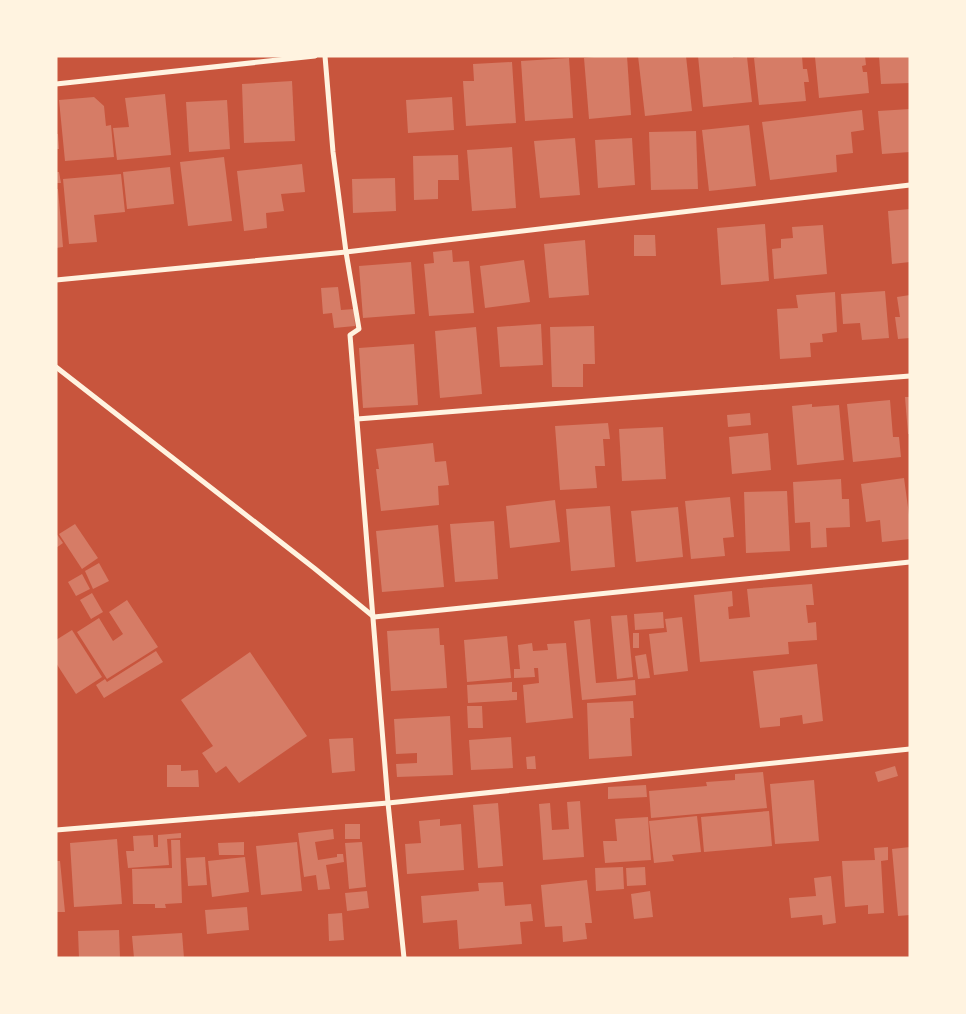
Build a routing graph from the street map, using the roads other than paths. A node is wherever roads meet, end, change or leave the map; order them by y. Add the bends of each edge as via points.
1 (315, 56) edge
2 (325, 56) edge
3 (56, 84) edge
4 (910, 185) edge
5 (346, 252) junction
6 (56, 280) edge
7 (56, 367) edge
8 (910, 376) edge
9 (358, 419) junction
10 (910, 562) edge
11 (374, 617) junction
12 (910, 749) edge
13 (388, 803) junction
14 (56, 830) edge
15 (404, 958) edge

1 - 3 street
2 - 5 street
4 - 5 street
5 - 6 street
5 - 9 street via 359,328 350,335
7 - 11 street
8 - 9 street
9 - 11 street
10 - 11 street
11 - 13 street
12 - 13 street
13 - 14 street
13 - 15 street

